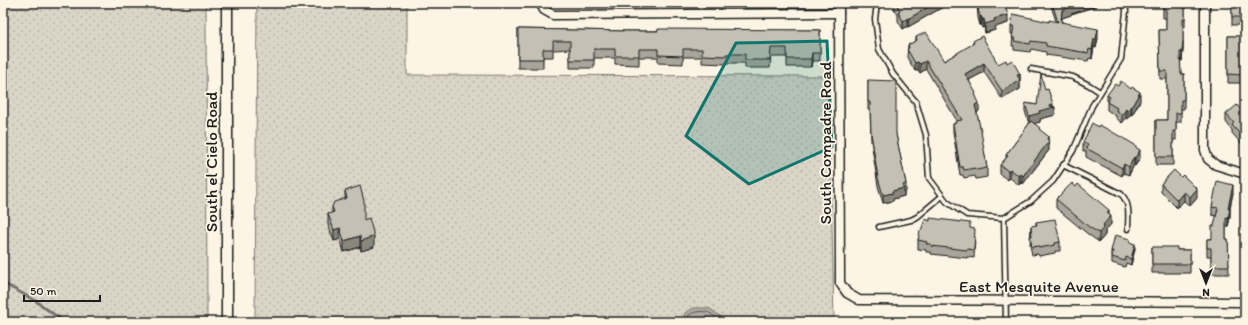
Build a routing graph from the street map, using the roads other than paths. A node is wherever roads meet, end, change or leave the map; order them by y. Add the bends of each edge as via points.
1 (227, 3) edge
2 (839, 3) edge
3 (877, 3) edge
4 (1125, 3) edge
5 (1205, 3) edge
6 (542, 7) edge
7 (839, 13) junction
8 (1031, 69) dead end
9 (1100, 92) junction
10 (1063, 165) junction
11 (1245, 174) edge
12 (942, 196) junction
13 (1004, 218) junction
14 (879, 227) dead end
15 (1128, 229) dead end
16 (840, 283) joint
17 (1006, 301) junction
18 (1245, 302) edge
19 (226, 322) edge
20 (1006, 322) edge

1 - 19 street, South el Cielo Road
2 - 7 street, South Compadre Road
3 - 12 lane via 875,19 879,49 894,74 916,102 926,135 929,178
4 - 9 lane via 1121,59
5 - 11 street via 1205,150 1208,159 1216,165
6 - 7 street via 553,15
7 - 16 street, South Compadre Road
8 - 9 lane via 1073,77
9 - 10 lane via 1073,151
10 - 13 lane via 1053,181 1031,201
10 - 15 lane via 1121,194 1128,205
12 - 13 lane via 967,215
12 - 14 lane via 911,220
13 - 17 lane
16 - 17 street, East Mesquite Avenue via 847,293 858,300
17 - 18 street, East Mesquite Avenue
17 - 20 lane

